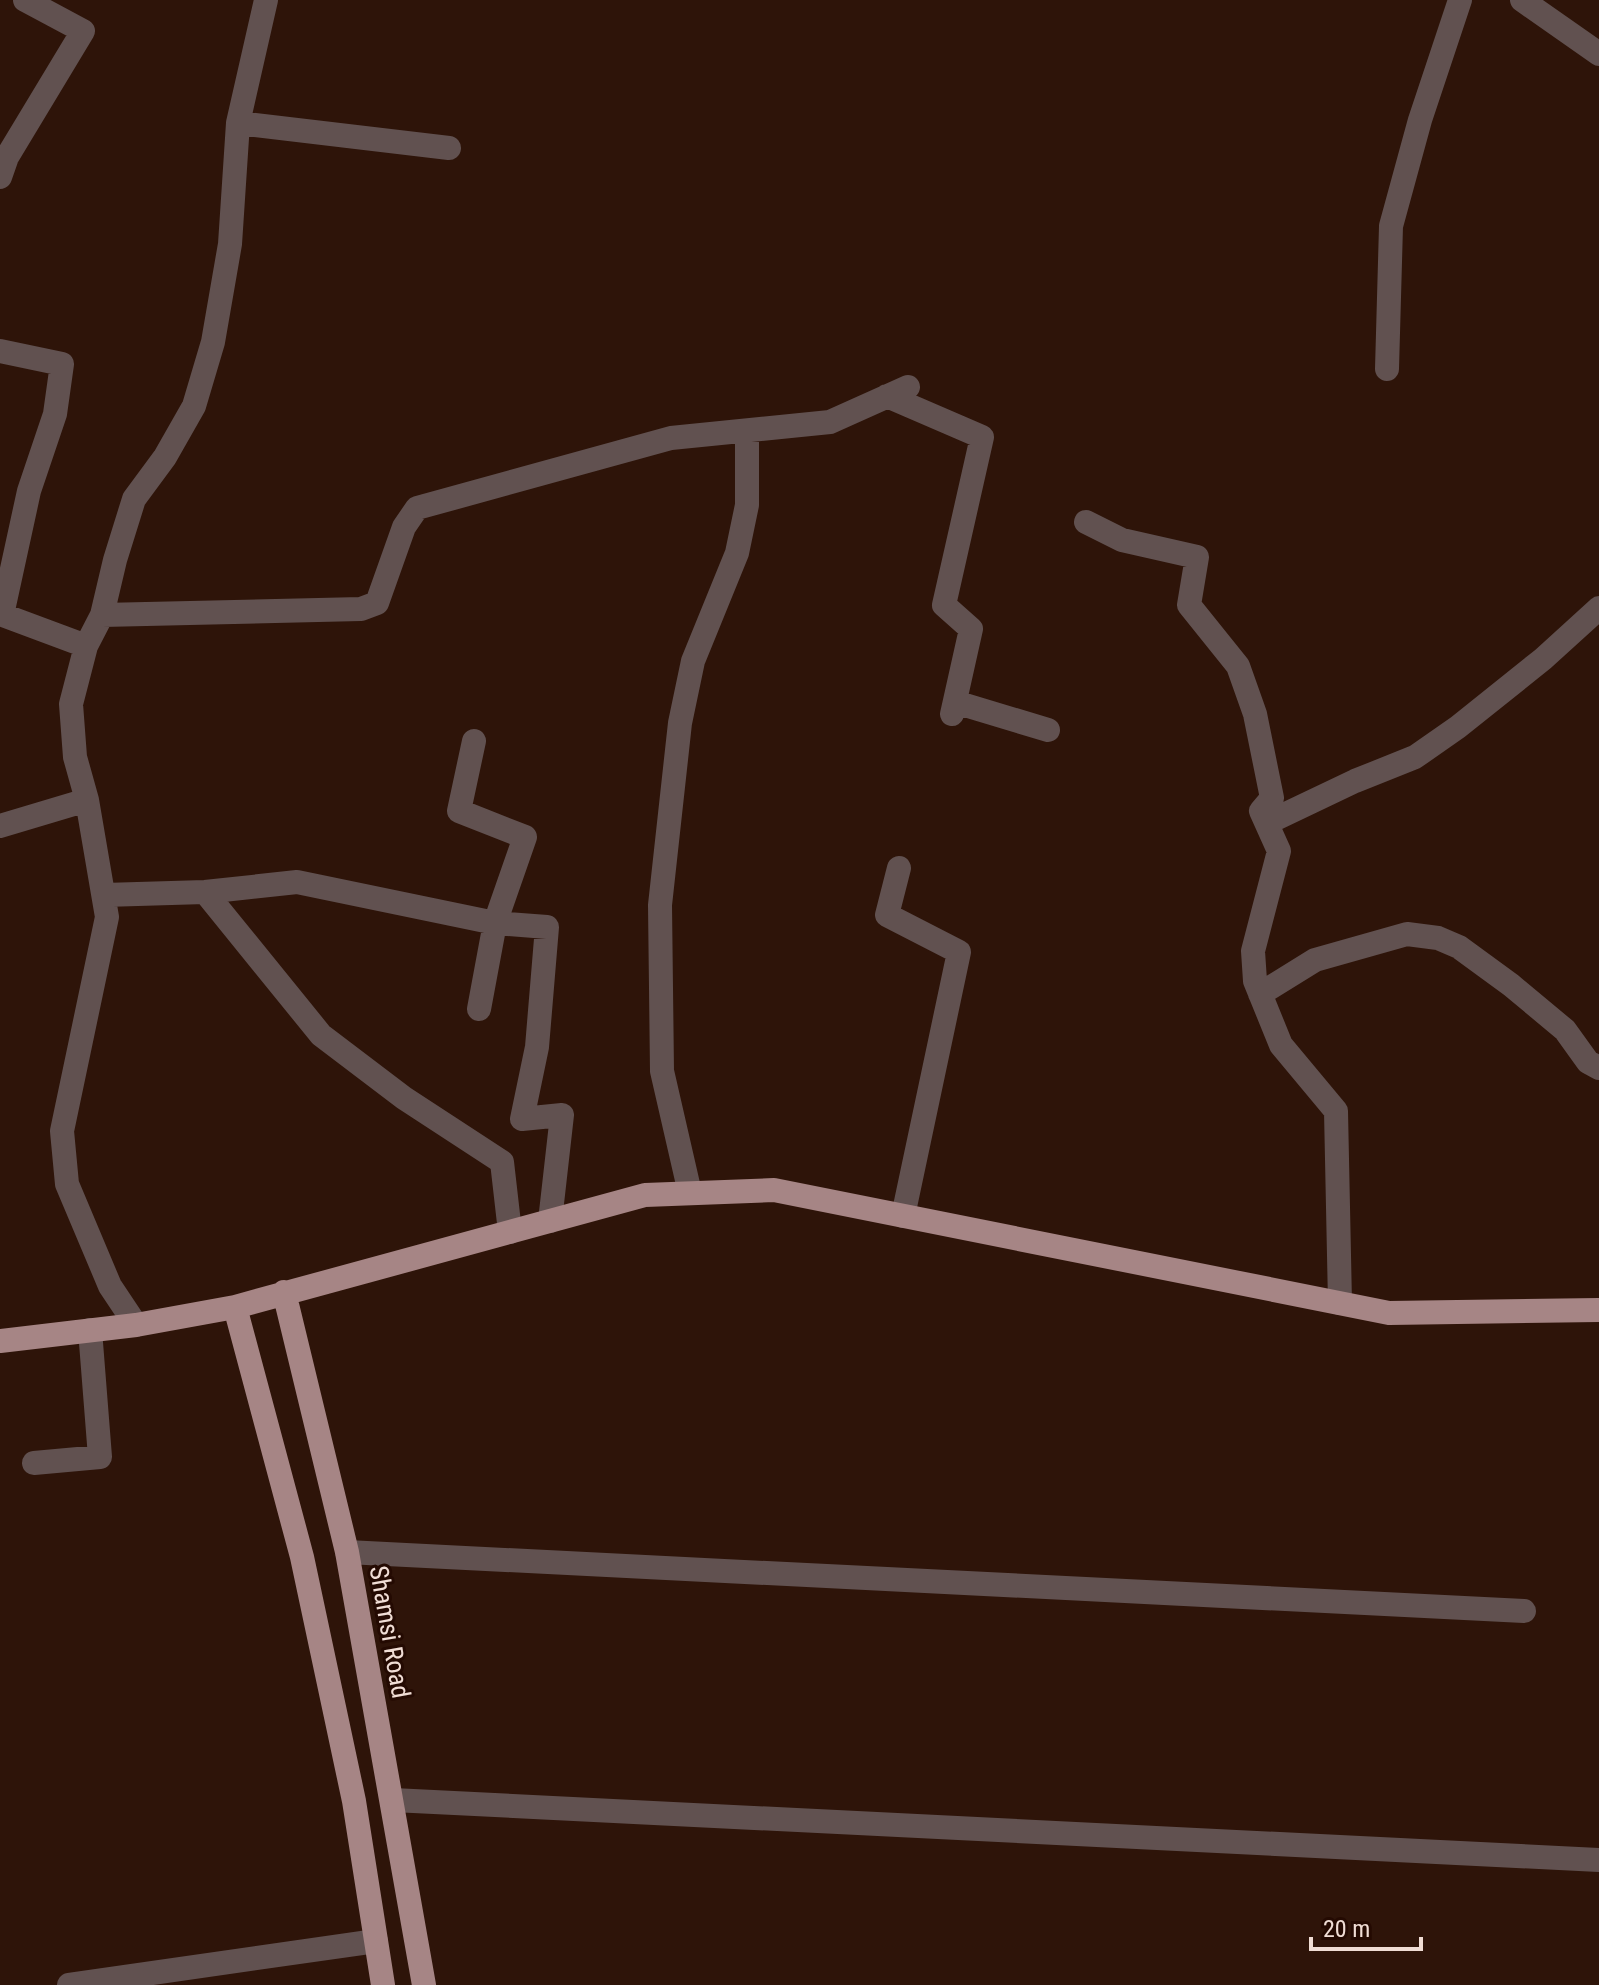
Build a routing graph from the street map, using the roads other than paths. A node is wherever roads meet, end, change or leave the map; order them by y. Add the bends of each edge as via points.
1 (25, 0) edge
2 (266, 0) edge
3 (1460, 0) edge
4 (1522, 0) edge
5 (1599, 54) edge
6 (238, 123) junction
7 (449, 148) dead end
8 (0, 177) edge
9 (0, 351) edge
10 (1387, 369) dead end
11 (747, 431) junction
12 (1086, 522) dead end
13 (1599, 608) edge
14 (1, 615) edge
15 (102, 615) junction
16 (86, 646) junction
17 (1048, 730) dead end
18 (474, 741) dead end
19 (87, 800) junction
20 (1267, 823) junction
21 (0, 826) edge
22 (899, 868) dead end
23 (205, 892) junction
24 (104, 895) junction
25 (495, 923) junction
26 (1260, 994) junction
27 (479, 1009) dead end
28 (1599, 1068) edge
29 (690, 1193) junction
30 (903, 1216) junction
31 (550, 1221) junction
32 (510, 1232) junction
33 (284, 1292) junction
34 (1340, 1303) junction
35 (235, 1307) junction
36 (1599, 1310) edge
37 (136, 1325) junction
38 (90, 1330) junction
39 (0, 1341) edge
40 (34, 1463) dead end
41 (347, 1552) junction
42 (1524, 1611) dead end
43 (393, 1800) junction
44 (1599, 1860) edge
45 (376, 1941) junction
46 (69, 1985) edge
47 (383, 1985) edge
48 (424, 1985) edge

1 - 8 street via 83,31
2 - 6 street
3 - 10 street via 1391,226
4 - 5 street
6 - 7 street
6 - 15 street via 230,244 213,342 194,406 134,499
9 - 14 street via 62,364 55,414 29,491
11 - 15 street via 671,438 417,508 404,527 377,603 361,609
11 - 17 street via 830,422 898,391 982,437 944,605 971,629 954,708
11 - 29 street via 747,505 737,553 693,661 680,723 660,905 662,1071
12 - 20 street via 1122,540 1197,557 1189,605 1238,666 1255,714 1272,798 1261,811
13 - 20 street via 1543,659 1415,757
14 - 16 street
15 - 16 street
16 - 19 street via 71,704 75,757
18 - 25 street via 459,811 525,837
19 - 21 street
19 - 24 street
20 - 26 street via 1279,851 1253,951
22 - 30 street via 887,915 959,952
23 - 24 street
23 - 25 street via 297,882
23 - 32 street via 321,1035 502,1162
24 - 37 street via 107,917 62,1131 67,1184 110,1286
25 - 27 street
25 - 31 street via 547,927 537,1047 522,1119 562,1115
26 - 28 street via 1327,956 1407,934 1438,938 1511,985 1565,1030 1588,1062
26 - 34 street via 1281,1045 1336,1111
29 - 30 main road via 774,1190
29 - 31 main road via 645,1195
30 - 34 main road
31 - 32 main road
32 - 33 main road
33 - 35 main road
33 - 41 main road, Shamsi Road
34 - 36 main road via 1389,1313
35 - 37 main road
35 - 45 main road via 302,1557 354,1801
37 - 38 main road
38 - 39 main road
38 - 40 street via 100,1457
41 - 42 street
41 - 43 main road, Shamsi Road
43 - 44 street
43 - 48 main road, Shamsi Road
45 - 46 street
45 - 47 main road

